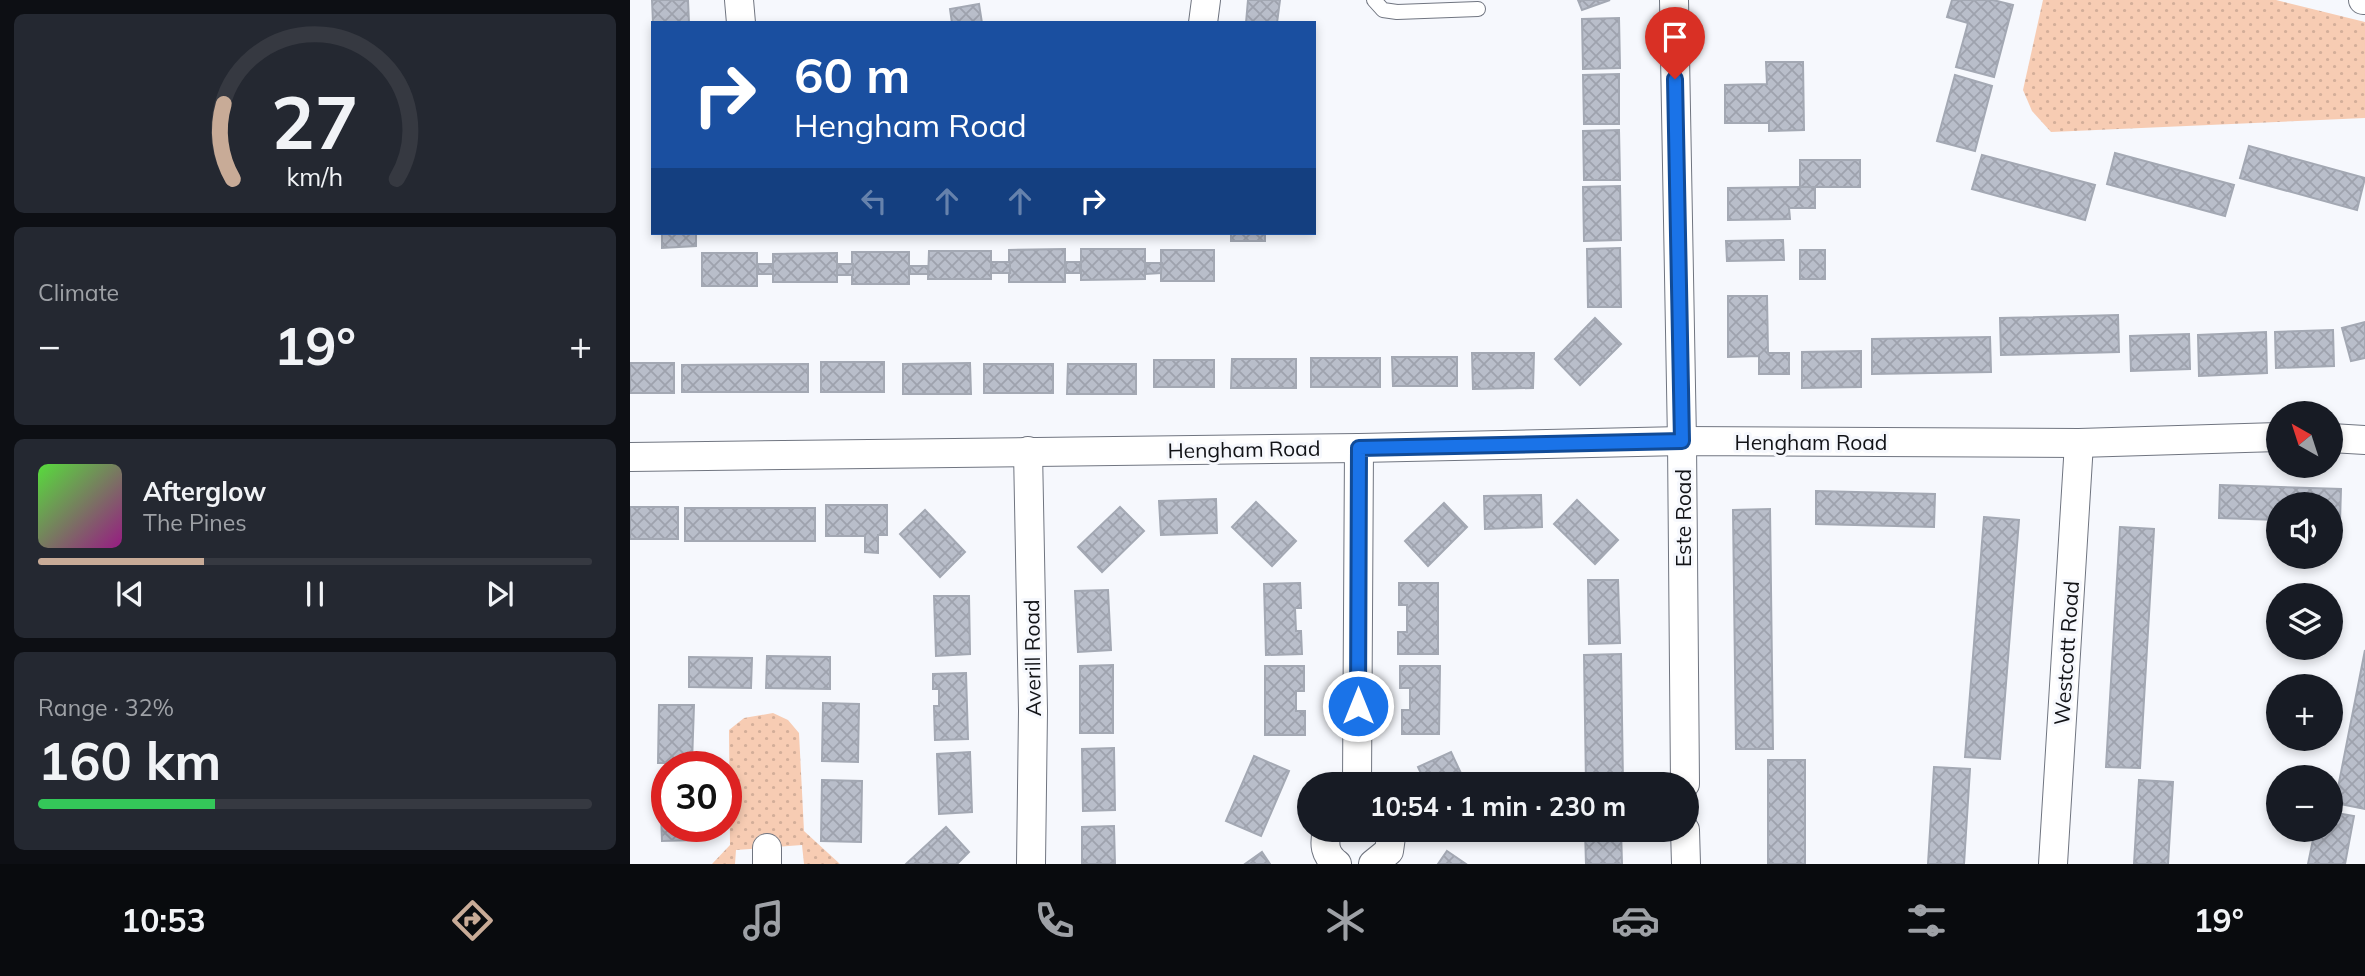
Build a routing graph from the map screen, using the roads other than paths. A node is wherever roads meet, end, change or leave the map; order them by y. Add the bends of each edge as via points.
1 (739, 0) edge
2 (1206, 0) edge
3 (1374, 0) edge
4 (1674, 0) edge
5 (1478, 9) dead end
6 (740, 21) edge
7 (1203, 21) edge
8 (2266, 437) edge
9 (2343, 438) edge
10 (2365, 439) edge
11 (1682, 441) junction
12 (2080, 443) junction
13 (1359, 448) junction
14 (1028, 452) junction
15 (630, 457) edge
16 (1357, 772) edge
17 (1685, 772) edge
18 (1325, 842) edge
19 (1390, 842) edge
20 (1685, 842) edge
21 (1031, 864) edge
22 (1337, 864) edge
23 (1373, 864) edge
24 (1685, 864) edge
25 (2053, 864) edge

1 - 6 street
2 - 7 street
3 - 5 lane via 1383,10 1397,12
4 - 11 street, Este Road
8 - 12 street, Hengham Road
9 - 10 street
11 - 12 street, Hengham Road
11 - 13 street, Hengham Road
11 - 17 street, Este Road
12 - 25 street, Westcott Road
13 - 14 street, Hengham Road
13 - 16 street
14 - 15 street, Hengham Road
14 - 21 street, Averill Road
18 - 22 street
19 - 23 street via 1389,851
20 - 24 street

